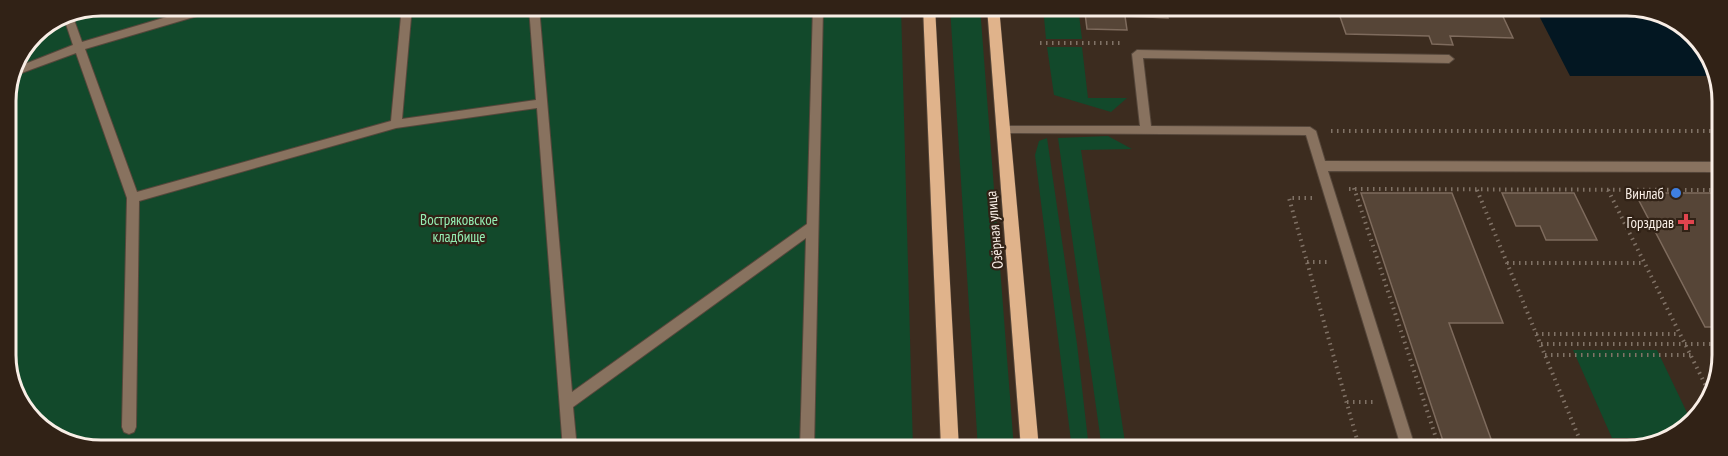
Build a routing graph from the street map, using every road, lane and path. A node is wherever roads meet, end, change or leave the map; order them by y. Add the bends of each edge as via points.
1 (183, 16) edge
2 (406, 16) edge
3 (535, 16) edge
4 (818, 16) edge
5 (929, 16) edge
6 (994, 16) edge
7 (70, 23) edge
8 (1040, 43) dead end
9 (79, 47) junction
10 (1137, 54) junction
11 (1449, 59) dead end
12 (23, 69) edge
13 (542, 103) junction
14 (396, 124) junction
15 (1004, 130) junction
16 (1146, 130) junction
17 (1310, 131) junction
18 (1712, 131) edge
19 (1321, 166) junction
20 (1347, 166) junction
21 (1712, 167) edge
22 (1354, 189) junction
23 (1477, 190) junction
24 (1608, 190) junction
25 (1712, 190) edge
26 (1329, 194) junction
27 (133, 198) junction
28 (813, 226) junction
29 (1644, 262) junction
30 (1507, 263) junction
31 (1536, 334) junction
32 (1680, 334) junction
33 (1540, 344) junction
34 (1685, 344) junction
35 (1712, 344) edge
36 (1545, 355) junction
37 (1691, 355) junction
38 (1706, 385) edge
39 (567, 404) junction
40 (129, 427) dead end
41 (950, 439) edge
42 (1029, 439) edge
43 (1357, 439) edge
44 (1406, 439) edge
45 (1436, 439) edge
46 (1579, 439) edge
47 (569, 440) edge
48 (807, 440) edge

1 - 9 lane
2 - 14 lane
3 - 13 lane
4 - 28 lane
5 - 41 main road
6 - 15 main road, Озёрная улица
7 - 9 lane
8 - 10 path via 1134,43
9 - 12 lane
9 - 27 lane
10 - 11 lane
10 - 16 lane
13 - 14 lane
13 - 39 lane
14 - 27 lane
15 - 16 lane
15 - 42 main road, Озёрная улица
16 - 17 lane
17 - 18 path
17 - 19 lane
19 - 20 lane
19 - 26 lane
20 - 21 lane
20 - 22 path
22 - 23 path
22 - 26 path
22 - 45 path
23 - 24 path
23 - 30 path
24 - 25 path
24 - 29 path
26 - 43 path via 1289,198
26 - 44 lane
27 - 40 lane
28 - 39 lane
28 - 48 lane
29 - 30 path
29 - 32 path
30 - 31 path
31 - 32 path
31 - 33 path
32 - 34 path
33 - 34 path
33 - 36 path
34 - 35 path
34 - 37 path
36 - 37 path
36 - 46 path
37 - 38 path
39 - 47 lane

